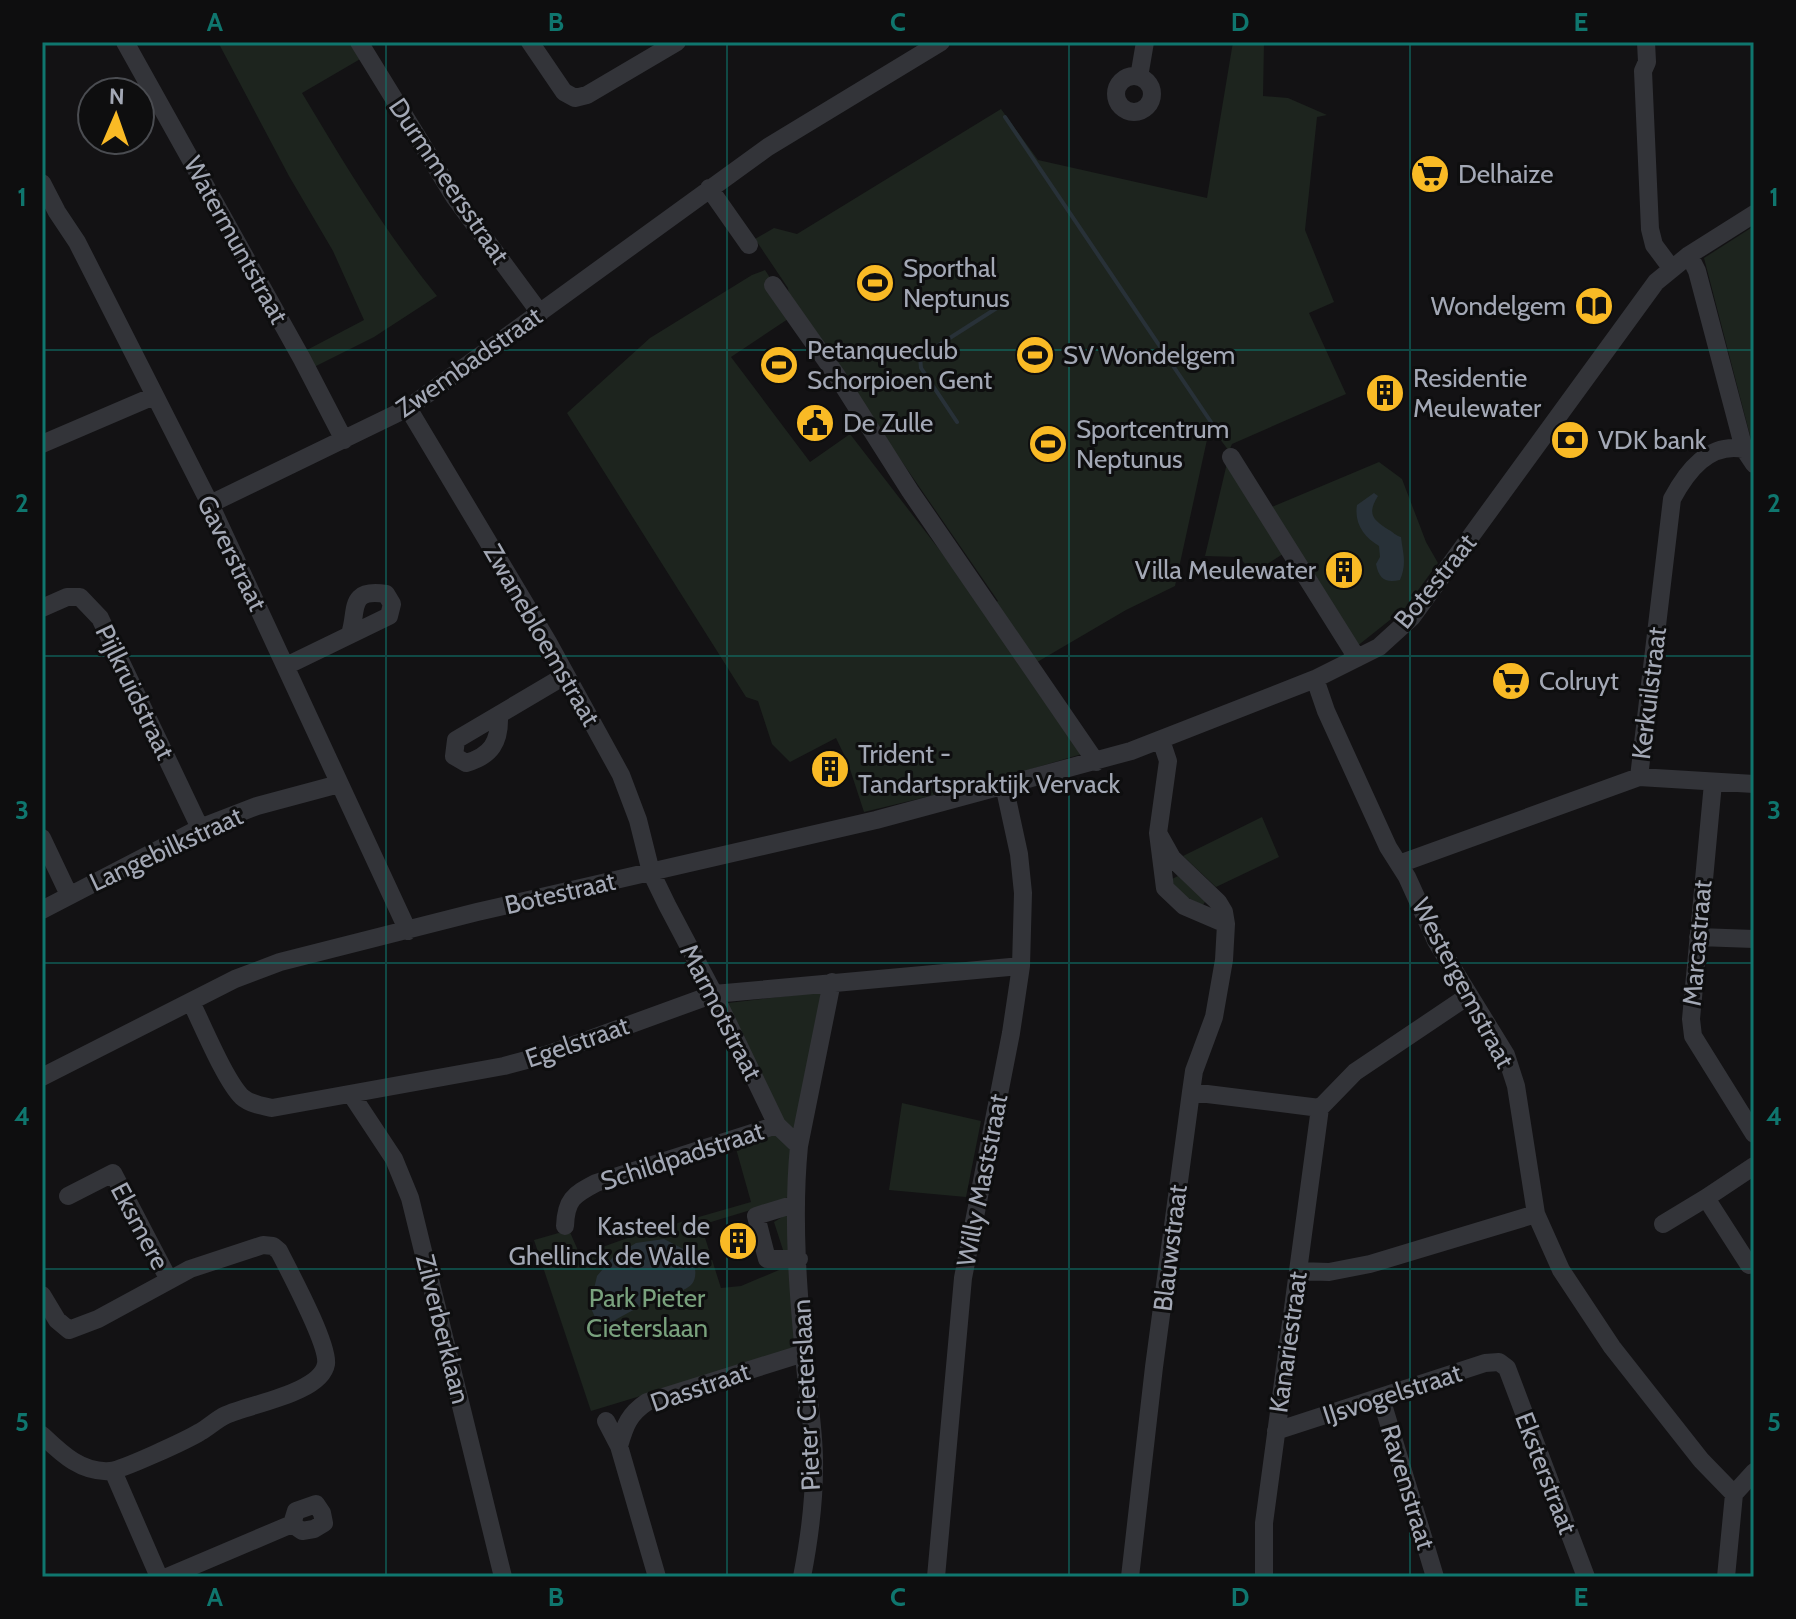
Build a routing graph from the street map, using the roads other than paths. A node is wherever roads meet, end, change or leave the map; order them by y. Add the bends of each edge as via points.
1 (125, 42) edge
2 (530, 42) edge
3 (941, 42) edge
4 (1145, 42) edge
5 (1646, 42) edge
6 (673, 43) edge
7 (363, 44) edge
8 (650, 49) edge
9 (1139, 77) dead end
10 (42, 183) edge
11 (709, 188) junction
12 (1754, 214) edge
13 (749, 245) dead end
14 (1689, 255) junction
15 (1672, 269) junction
16 (773, 285) dead end
17 (540, 313) junction
18 (154, 396) junction
19 (408, 408) junction
20 (344, 440) junction
21 (42, 444) edge
22 (1749, 456) edge
23 (1231, 457) dead end
24 (210, 504) junction
25 (42, 608) edge
26 (350, 634) dead end
27 (1357, 658) junction
28 (286, 666) junction
29 (566, 675) junction
30 (1315, 679) junction
31 (499, 716) dead end
32 (1161, 740) junction
33 (1096, 762) junction
34 (1639, 777) junction
35 (1713, 783) junction
36 (339, 784) junction
37 (1754, 784) edge
38 (1004, 785) junction
39 (200, 828) junction
40 (1158, 833) junction
41 (42, 838) edge
42 (1399, 864) junction
43 (651, 872) junction
44 (69, 895) junction
45 (42, 910) edge
46 (1226, 924) junction
47 (408, 931) junction
48 (1698, 937) junction
49 (1754, 939) edge
50 (1021, 966) junction
51 (832, 982) junction
52 (714, 994) junction
53 (1468, 996) junction
54 (191, 1002) junction
55 (42, 1077) edge
56 (1191, 1092) junction
57 (351, 1094) junction
58 (1320, 1108) junction
59 (777, 1125) junction
60 (1754, 1134) edge
61 (799, 1146) junction
62 (1754, 1166) edge
63 (68, 1196) dead end
64 (1706, 1198) junction
65 (795, 1204) junction
66 (1536, 1214) junction
67 (1663, 1224) dead end
68 (565, 1226) dead end
69 (799, 1259) junction
70 (1749, 1265) dead end
71 (1298, 1271) junction
72 (169, 1280) junction
73 (42, 1295) edge
74 (804, 1353) junction
75 (1507, 1368) joint
76 (1381, 1398) junction
77 (606, 1421) dead end
78 (1276, 1431) junction
79 (42, 1435) edge
80 (619, 1446) junction
81 (113, 1471) junction
82 (1754, 1472) edge
83 (1734, 1494) junction
84 (1754, 1495) edge
85 (292, 1524) dead end
86 (159, 1577) edge
87 (167, 1577) edge
88 (503, 1577) edge
89 (657, 1577) edge
90 (802, 1577) edge
91 (936, 1577) edge
92 (1130, 1577) edge
93 (1264, 1577) edge
94 (1435, 1577) edge
95 (1586, 1577) edge
96 (1726, 1577) edge

1 - 20 street, Watermuntstraat
2 - 8 street via 564,92 575,98 587,95
3 - 11 street, Zwembadstraat
4 - 9 street
5 - 15 street via 1650,229 1654,245
6 - 8 street
7 - 17 street, Durmmeersstraat via 455,198
10 - 18 street, Gaverstraat
11 - 13 street
11 - 17 street, Zwembadstraat
12 - 14 street, Botestraat
14 - 15 street, Botestraat
14 - 22 street
15 - 27 street, Botestraat via 1651,287 1412,617 1379,647
16 - 33 street
17 - 19 street, Zwembadstraat
18 - 21 street
18 - 24 street, Gaverstraat
19 - 20 street, Zwembadstraat
19 - 29 street, Zwanebloemstraat
20 - 24 street, Zwembadstraat
22 - 34 street, Kerkuilstraat via 1729,446 1713,451 1691,469 1672,499
23 - 27 street
24 - 28 street, Gaverstraat
25 - 39 street, Pijlkruidstraat via 67,597 90,604
26 - 28 street
27 - 30 street, Botestraat
28 - 36 street, Gaverstraat
29 - 31 street
29 - 43 street, Zwanebloemstraat via 621,775
30 - 32 street, Botestraat
30 - 42 street, Westergemstraat
32 - 33 street, Botestraat
32 - 40 street via 1168,761
33 - 38 street, Botestraat
34 - 35 street
34 - 42 street, Kerkuilstraat
35 - 37 street
35 - 48 street, Marcastraat
36 - 39 street, Langebilkstraat
36 - 47 street, Gaverstraat
38 - 43 street, Botestraat
38 - 50 street, Willy Maststraat via 1023,893
39 - 44 street, Langebilkstraat
40 - 46 street via 1180,868 1218,902
40 - 46 street via 1168,893
41 - 44 street
42 - 53 street, Westergemstraat
43 - 47 street, Botestraat
43 - 52 street, Marmotstraat
44 - 45 street, Langebilkstraat
46 - 56 street, Blauwstraat via 1214,1017
47 - 54 street, Botestraat via 280,962
48 - 49 street
48 - 60 street, Marcastraat via 1693,1036
50 - 51 street, Egelstraat
50 - 91 street, Willy Maststraat via 963,1278
51 - 52 street, Egelstraat
51 - 61 street, Pieter Cieterslaan
52 - 57 street, Egelstraat via 549,1054
52 - 59 street, Marmotstraat
53 - 58 street via 1355,1072
53 - 66 street, Westergemstraat via 1506,1055 1516,1086
54 - 55 street, Botestraat
54 - 57 street, Egelstraat via 242,1097 272,1108
56 - 58 street
56 - 92 street, Blauwstraat
57 - 88 street, Zilverberklaan via 394,1159 410,1198
58 - 71 street, Kanariestraat
59 - 61 street, Marmotstraat
59 - 68 street, Schildpadstraat via 596,1183 578,1192 566,1207
61 - 65 street, Pieter Cieterslaan
62 - 64 street
63 - 72 street, Eksmere via 119,1170
64 - 67 street
64 - 70 street
65 - 69 street, Pieter Cieterslaan
65 - 69 street via 756,1216 767,1259
66 - 71 street via 1370,1264
66 - 83 street, Westergemstraat via 1575,1295 1701,1460
69 - 74 street, Pieter Cieterslaan
71 - 78 street, Kanariestraat
72 - 73 street via 69,1330
72 - 81 street via 251,1248 273,1246 325,1349 325,1368 312,1384 224,1416
74 - 80 street, Dasstraat via 647,1402 626,1420
74 - 90 street, Pieter Cieterslaan via 814,1465
75 - 76 street, IJsvogelstraat via 1499,1362 1485,1363
75 - 95 street, Eksterstraat
76 - 78 street, IJsvogelstraat
76 - 94 street, Ravenstraat
77 - 80 street
78 - 93 street, Kanariestraat via 1264,1523
79 - 81 street via 67,1459 93,1470
80 - 89 street
81 - 86 street
82 - 83 street
83 - 84 street
83 - 96 street
85 - 87 street

